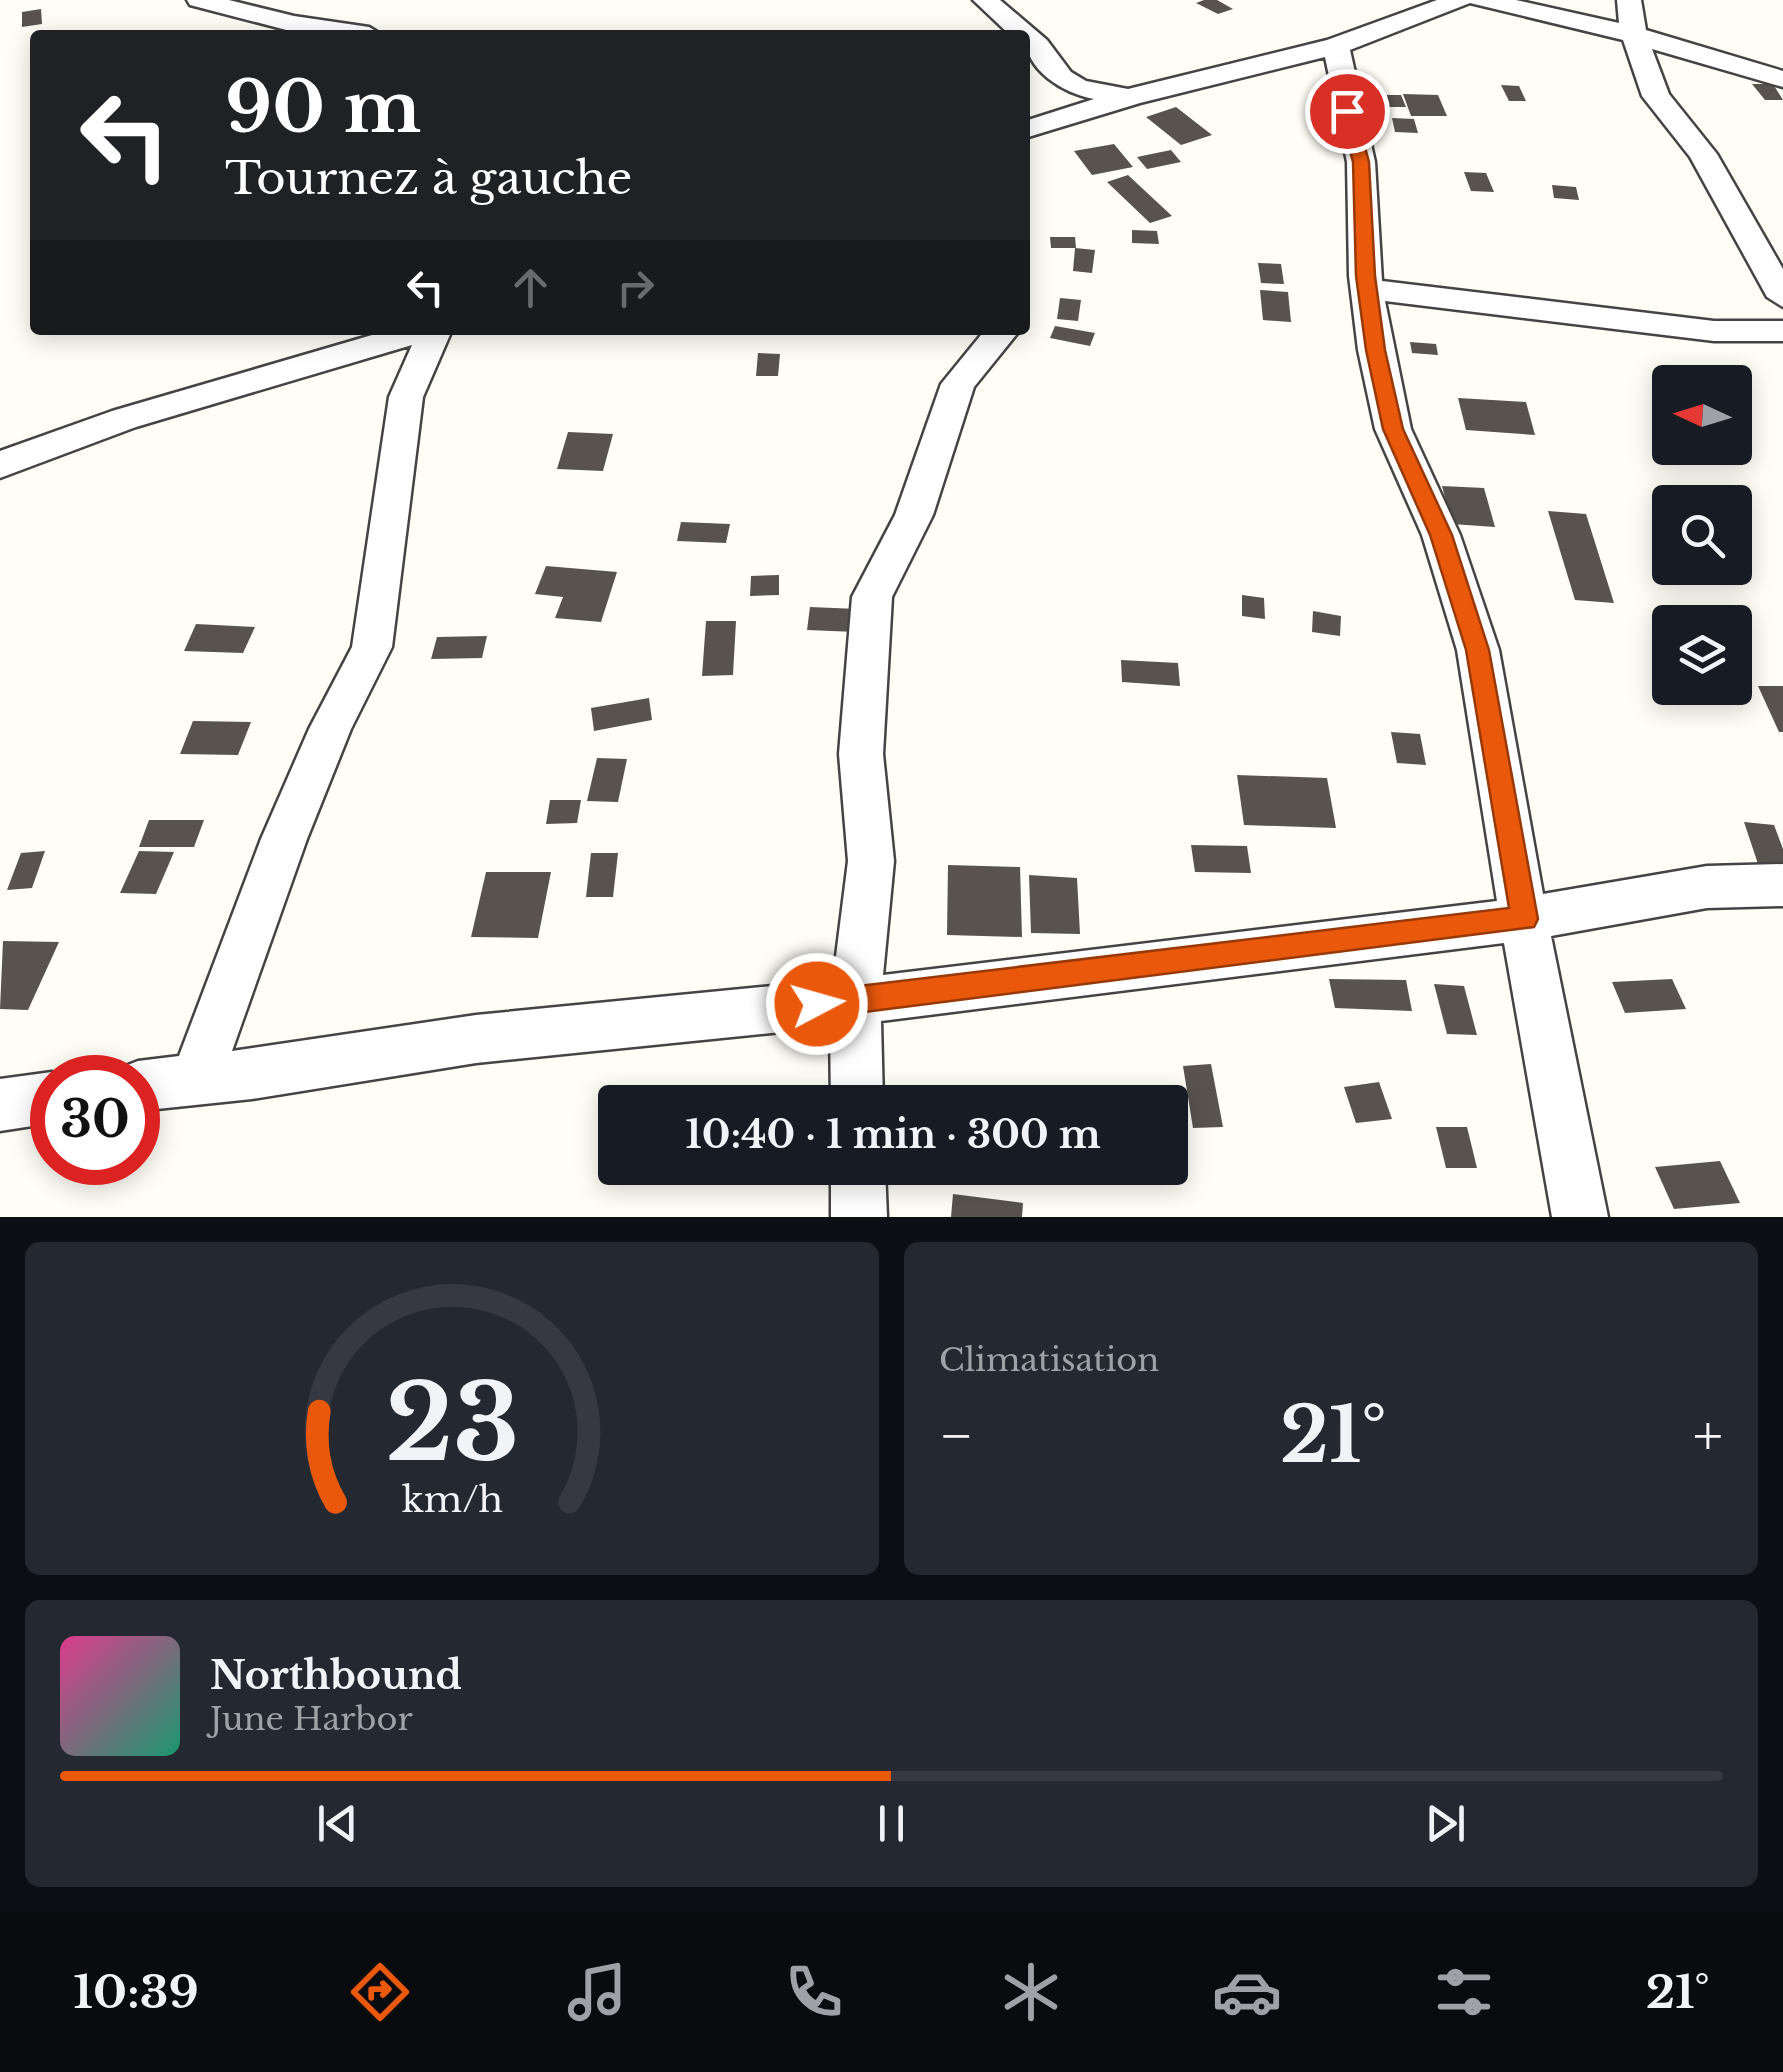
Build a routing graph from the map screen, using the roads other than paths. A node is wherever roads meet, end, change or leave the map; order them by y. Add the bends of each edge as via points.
1 (200, 0) edge
2 (985, 0) edge
3 (1460, 0) edge
4 (1482, 0) edge
5 (1629, 0) edge
6 (335, 30) edge
7 (1020, 30) edge
8 (1634, 35) junction
9 (1030, 39) edge
10 (1336, 46) junction
11 (1783, 78) edge
12 (1130, 97) junction
13 (1030, 128) edge
14 (1367, 290) junction
15 (1783, 297) edge
16 (1783, 330) edge
17 (409, 335) edge
18 (433, 335) edge
19 (999, 335) edge
20 (0, 465) edge
21 (1783, 884) edge
22 (1524, 919) junction
23 (854, 1000) junction
24 (197, 1078) junction
25 (160, 1083) edge
26 (856, 1085) edge
27 (30, 1101) edge
28 (0, 1105) edge
29 (859, 1185) edge
30 (860, 1217) edge
31 (1580, 1217) edge

1 - 6 street
2 - 7 street
3 - 10 street
4 - 8 street
5 - 8 street
8 - 11 street
8 - 15 street via 1656,96 1703,154
9 - 12 street via 1061,78 1095,93
10 - 12 street
10 - 14 street via 1361,162
12 - 13 street
14 - 16 street via 1714,331
14 - 22 street via 1393,429 1441,535 1478,650
17 - 20 street via 124,418
18 - 24 street via 406,397 372,647 284,840
19 - 23 street via 958,384 914,515 872,598 860,754 871,861
21 - 22 street via 1690,890
22 - 23 street
22 - 31 street
23 - 24 street via 476,1039
23 - 26 street
24 - 25 street
27 - 28 street
29 - 30 street

